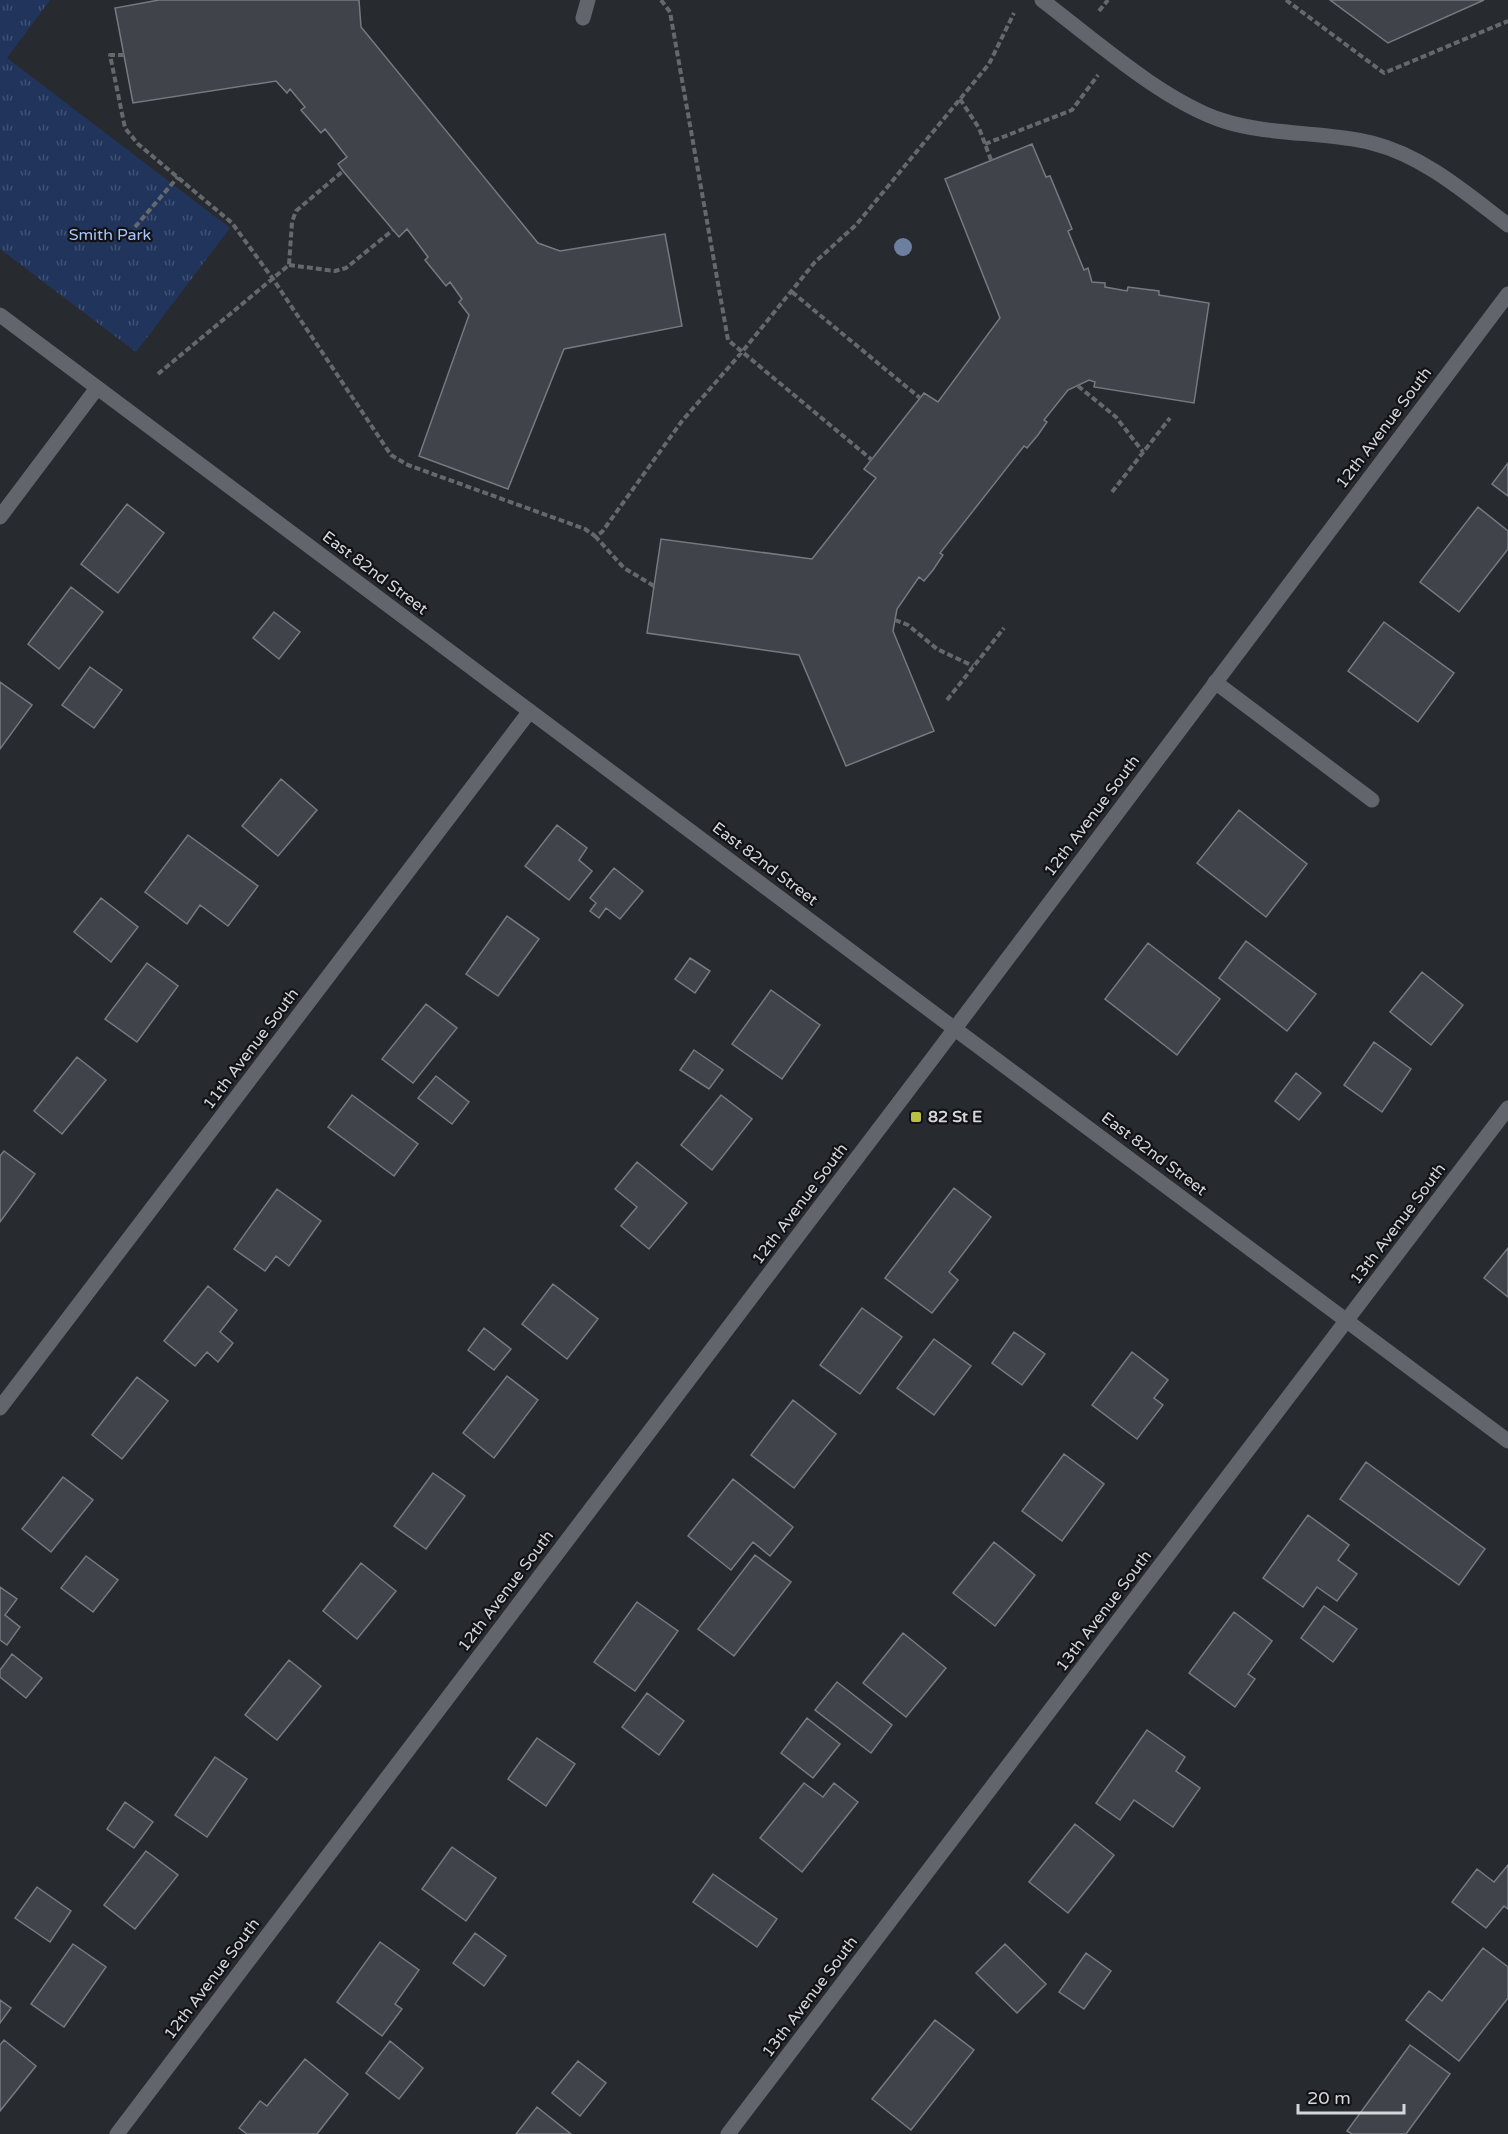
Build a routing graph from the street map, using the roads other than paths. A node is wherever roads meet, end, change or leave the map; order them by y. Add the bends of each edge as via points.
1 (588, 0) edge
2 (1042, 0) edge
3 (583, 18) dead end
4 (1508, 225) edge
5 (1508, 294) edge
6 (0, 315) edge
7 (98, 388) junction
8 (0, 517) edge
9 (1215, 682) junction
10 (530, 711) junction
11 (1372, 800) dead end
12 (955, 1029) junction
13 (1508, 1108) edge
14 (1347, 1321) junction
15 (0, 1408) edge
16 (1508, 1441) edge
17 (117, 2134) edge
18 (728, 2134) edge

1 - 3 street
2 - 4 street via 1189,107 1224,121 1268,131 1374,143 1406,155 1457,186
5 - 9 street, 12th Avenue South
6 - 7 street, East 82nd Street
7 - 8 street
7 - 10 street, East 82nd Street
9 - 11 street
9 - 12 street, 12th Avenue South
10 - 12 street, East 82nd Street
10 - 15 street, 11th Avenue South
12 - 14 street, East 82nd Street
12 - 17 street, 12th Avenue South
13 - 14 street, 13th Avenue South
14 - 16 street, East 82nd Street
14 - 18 street, 13th Avenue South

